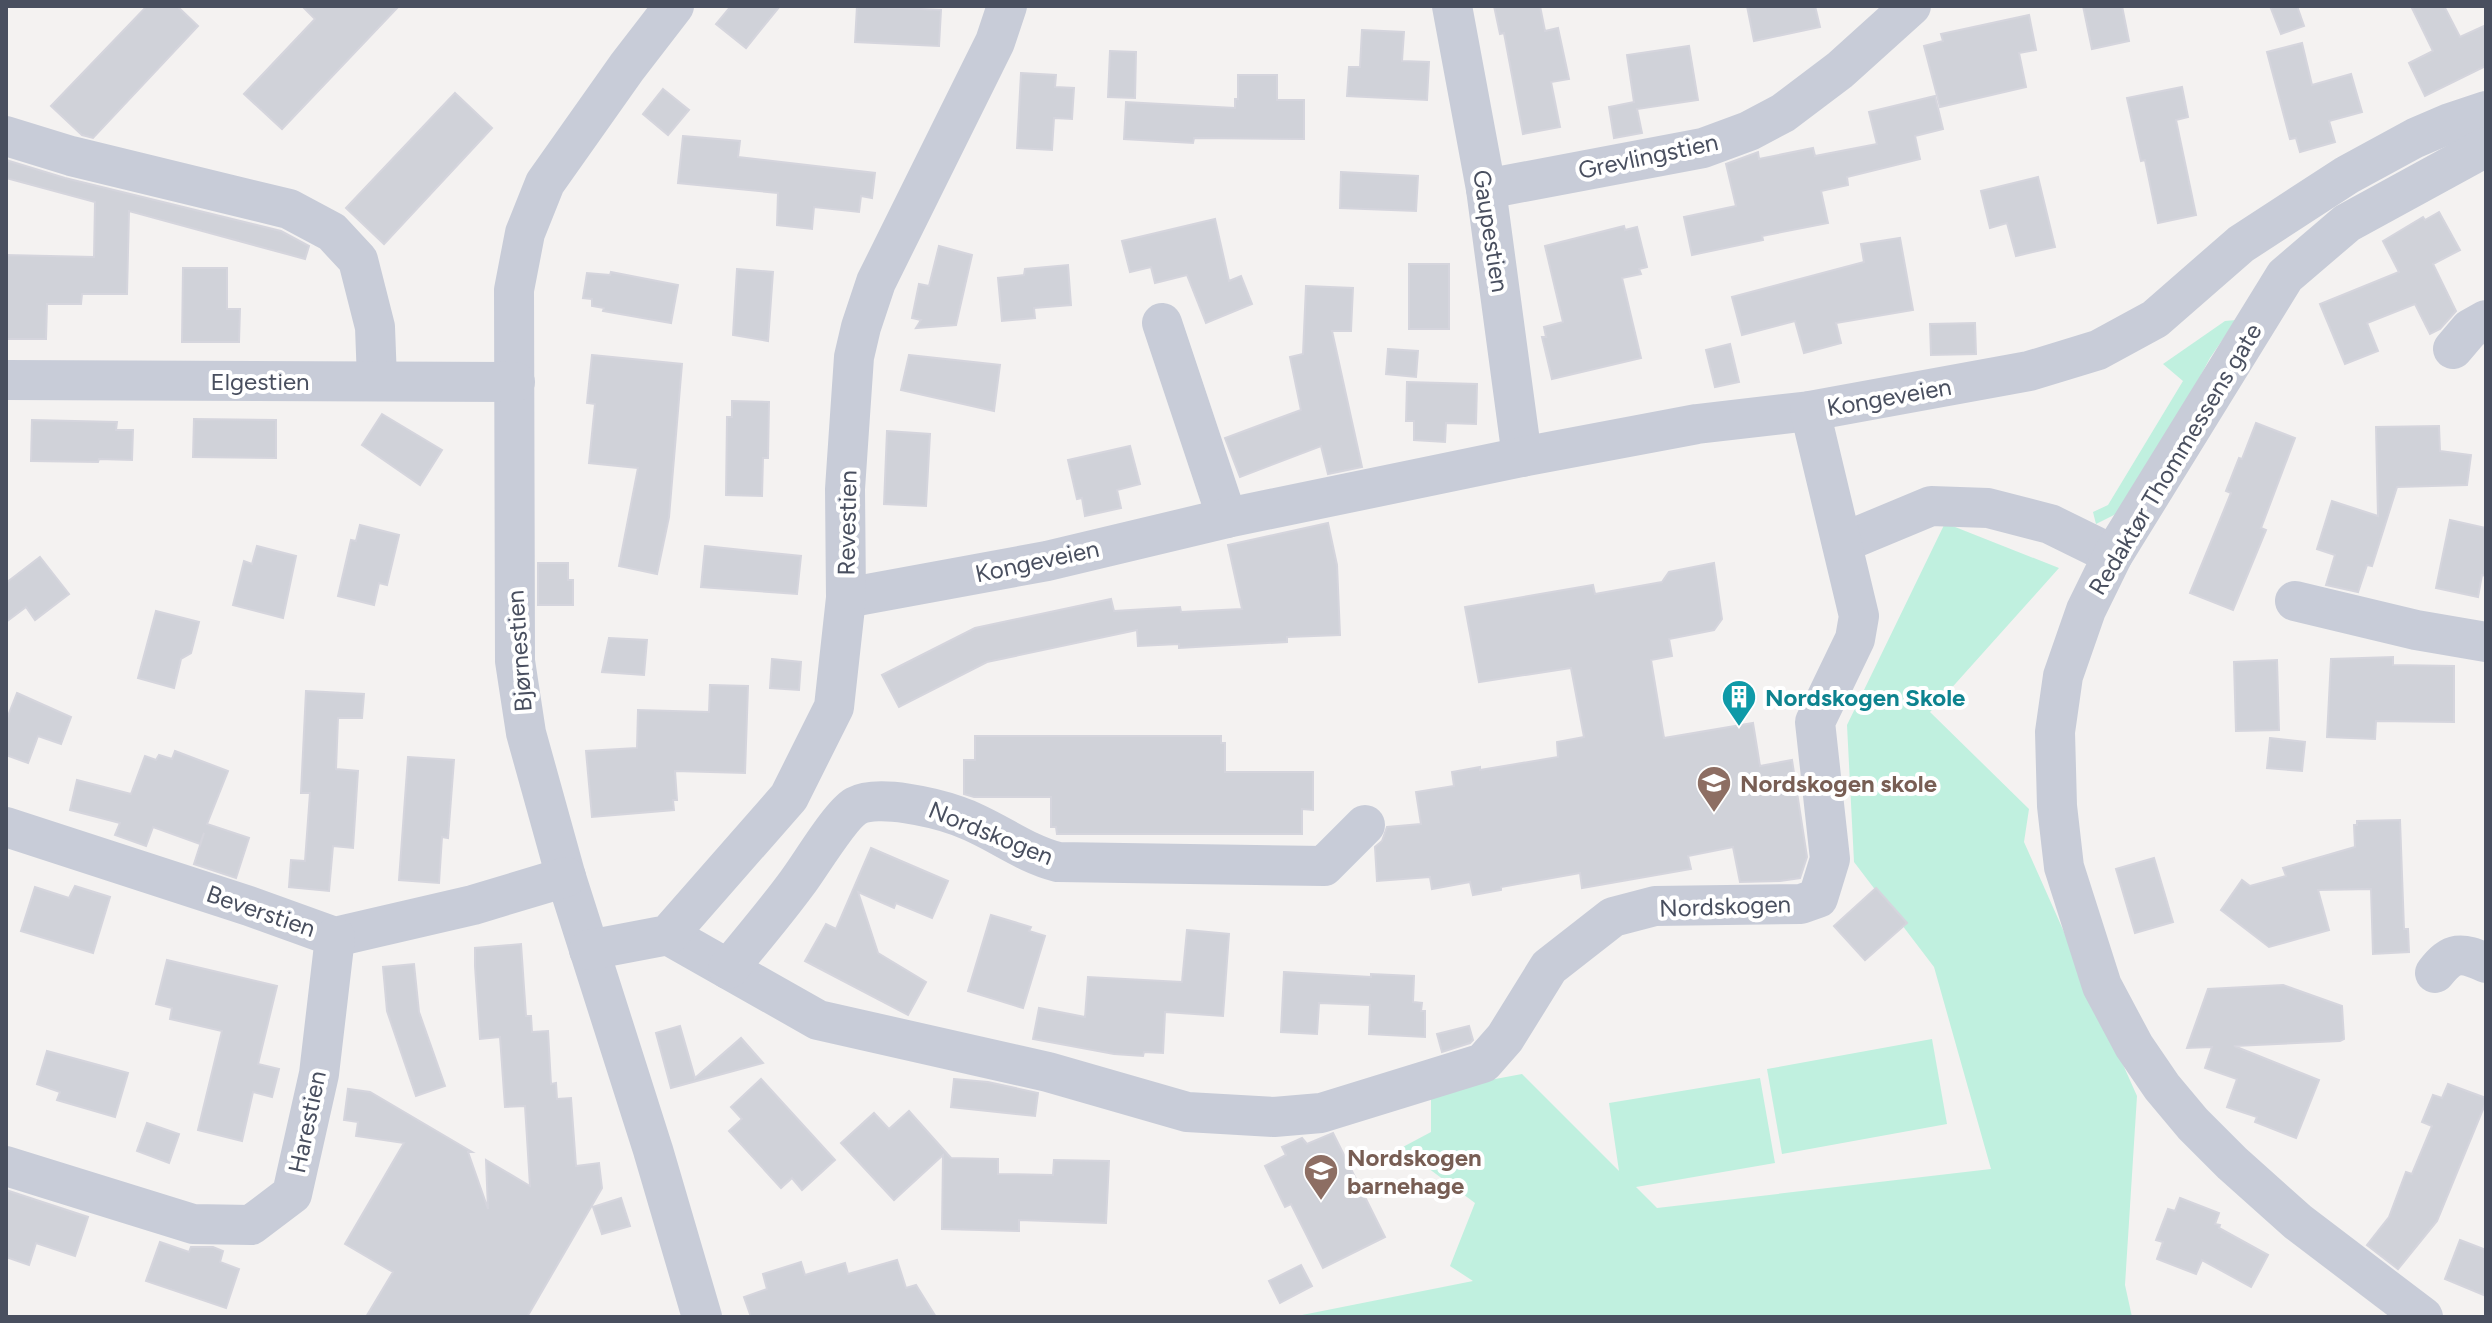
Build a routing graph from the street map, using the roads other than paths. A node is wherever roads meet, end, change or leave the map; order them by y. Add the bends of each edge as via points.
1 (674, 6) edge
2 (1007, 6) edge
3 (1452, 6) edge
4 (1911, 6) edge
5 (2486, 111) edge
6 (6, 136) edge
7 (2486, 147) edge
8 (1486, 189) junction
9 (2486, 320) edge
10 (1162, 323) dead end
11 (2453, 349) dead end
12 (6, 380) edge
13 (377, 380) junction
14 (515, 382) junction
15 (1810, 411) junction
16 (1522, 457) junction
17 (1227, 518) junction
18 (1842, 543) junction
19 (2113, 555) junction
20 (846, 598) junction
21 (2295, 601) dead end
22 (2486, 642) edge
23 (1365, 825) dead end
24 (6, 827) edge
25 (566, 877) junction
26 (668, 935) junction
27 (335, 937) junction
28 (589, 950) junction
29 (2486, 963) edge
30 (728, 969) junction
31 (2435, 973) dead end
32 (1348, 1081) dead end
33 (1243, 1116) junction
34 (6, 1166) edge
35 (702, 1317) edge
36 (2423, 1317) edge

1 - 14 street, Bjørnestien via 545,183 525,233 514,290
2 - 20 street, Revestien via 995,42 876,282 861,327 854,357 845,489
3 - 8 street, Gaupestien
4 - 8 street, Grevlingstien via 1817,87 1749,131 1703,148
5 - 15 street, Kongeveien via 2415,138 2347,175 2241,244 2155,319 2098,350 2029,371
6 - 13 street via 289,209 332,232 358,260 375,327
7 - 19 street, Redaktør Thommessens gate via 2347,223 2285,276
8 - 16 street, Gaupestien
9 - 11 street
10 - 17 street
12 - 13 street, Elgestien
13 - 14 street, Elgestien
14 - 25 street, Bjørnestien via 515,661 526,733
15 - 16 street, Kongeveien via 1697,424
15 - 18 street, Nordskogen
16 - 17 street, Kongeveien
17 - 20 street, Kongeveien via 1047,561
18 - 19 street via 1931,506 1988,508 2050,524
18 - 33 street, Nordskogen via 1859,616 1855,639 1815,722 1830,859 1818,898 1801,904 1655,906 1613,917 1549,967 1483,1063 1321,1113
19 - 36 street, Redaktør Thommessens gate via 2063,676 2055,732 2064,867 2102,986 2134,1046 2193,1124 2298,1222
20 - 26 street, Revestien via 834,707 789,797
21 - 22 street
23 - 30 street, Nordskogen via 1324,866 1058,862 961,817 917,804 857,805
24 - 27 street, Beverstien
25 - 27 street, Beverstien
25 - 28 street, Bjørnestien
26 - 28 street
26 - 30 street, Nordskogen
27 - 34 street, Harestien via 319,1074 292,1194 251,1225 193,1224
28 - 35 street, Bjørnestien
29 - 31 street via 2460,954
30 - 33 street, Nordskogen via 818,1020 1048,1072 1187,1112
32 - 33 street, Nordskogen

